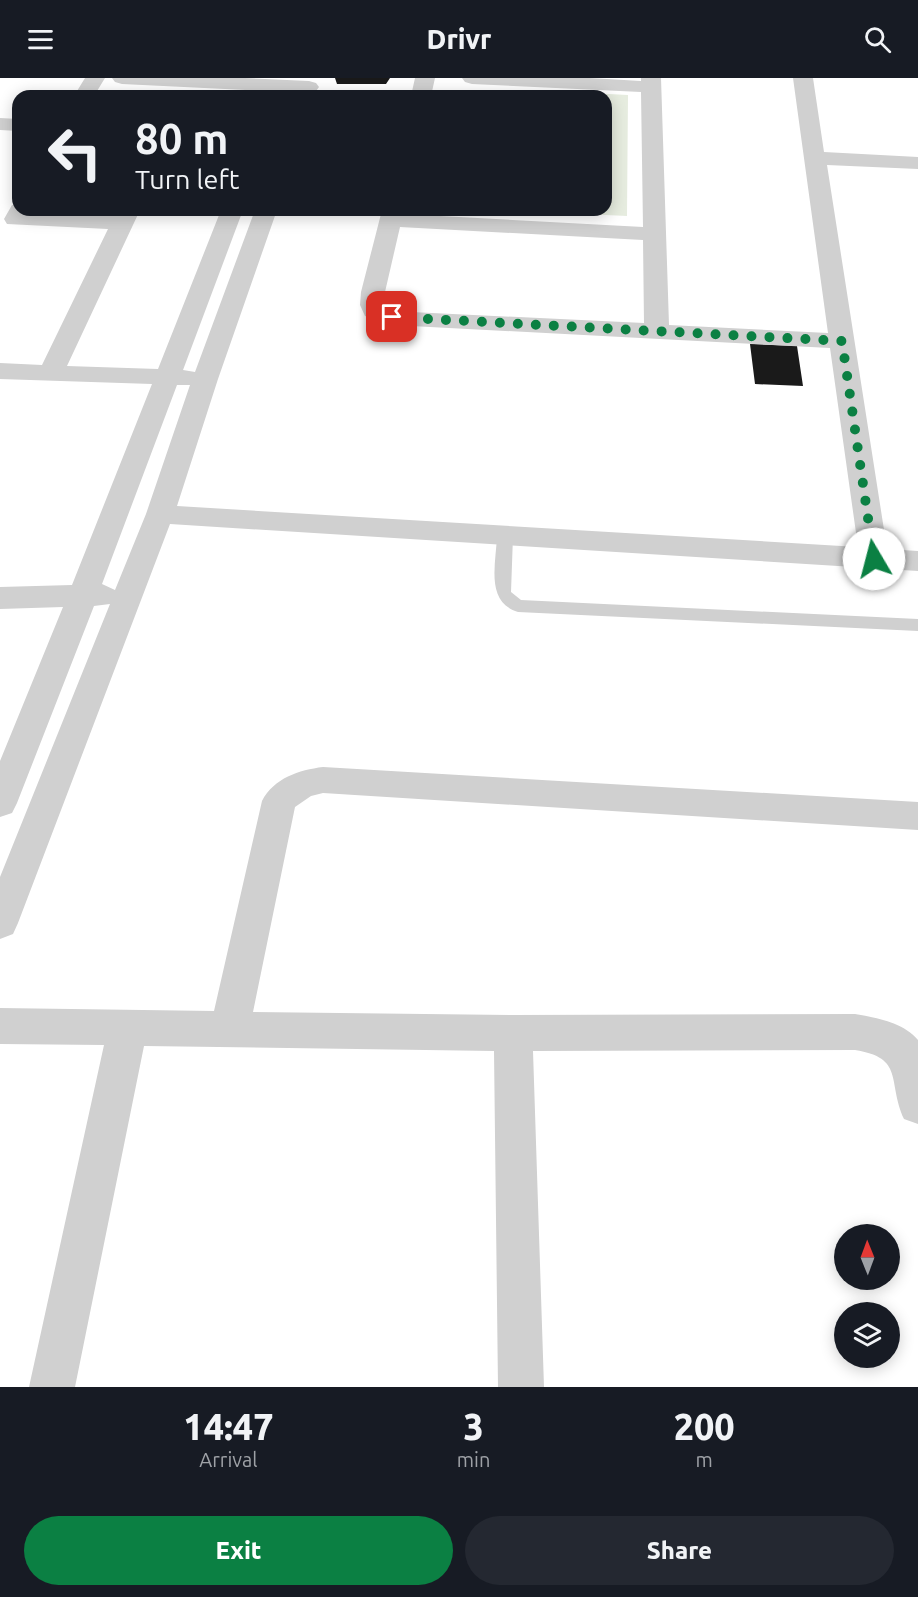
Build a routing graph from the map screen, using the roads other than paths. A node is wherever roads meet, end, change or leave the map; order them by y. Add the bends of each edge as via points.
1 (122, 78) edge
2 (472, 78) edge
3 (803, 78) edge
4 (163, 79) edge
5 (651, 83) edge
6 (280, 86) edge
7 (309, 87) edge
8 (568, 89) edge
9 (815, 158) junction
10 (918, 163) edge
11 (12, 216) edge
12 (230, 216) edge
13 (264, 216) edge
14 (392, 216) edge
15 (432, 216) edge
16 (126, 217) edge
17 (554, 219) edge
18 (655, 234) junction
19 (657, 332) junction
20 (842, 341) junction
21 (0, 371) edge
22 (50, 374) junction
23 (167, 378) junction
24 (205, 379) junction
25 (160, 514) junction
26 (505, 536) junction
27 (874, 559) junction
28 (918, 561) edge
29 (84, 595) junction
30 (128, 596) junction
31 (0, 598) edge
32 (918, 625) edge
33 (0, 803) edge
34 (918, 816) edge
35 (0, 923) edge
36 (0, 1026) edge
37 (128, 1027) junction
38 (230, 1028) junction
39 (513, 1033) junction
40 (918, 1105) edge
41 (51, 1387) edge
42 (521, 1387) edge

1 - 4 street
2 - 8 street
3 - 9 street
4 - 6 street
5 - 8 street
5 - 18 street
6 - 7 street
9 - 10 street
9 - 20 street
11 - 16 street
12 - 23 street
13 - 24 street
14 - 19 street via 372,292 374,311 382,315
15 - 17 street
16 - 22 street
17 - 18 street
18 - 19 street
19 - 20 street
20 - 27 street
21 - 22 street
22 - 23 street
23 - 24 street
23 - 29 street
24 - 25 street
25 - 26 street
25 - 30 street
26 - 27 street
26 - 32 lane via 504,592 518,606
27 - 28 street
29 - 30 street
29 - 31 street
29 - 33 street
30 - 35 street
34 - 38 street via 308,781 291,789 279,801
36 - 37 street
37 - 38 street
37 - 41 street
38 - 39 street
39 - 40 street via 880,1035 895,1041 908,1057
39 - 42 street

